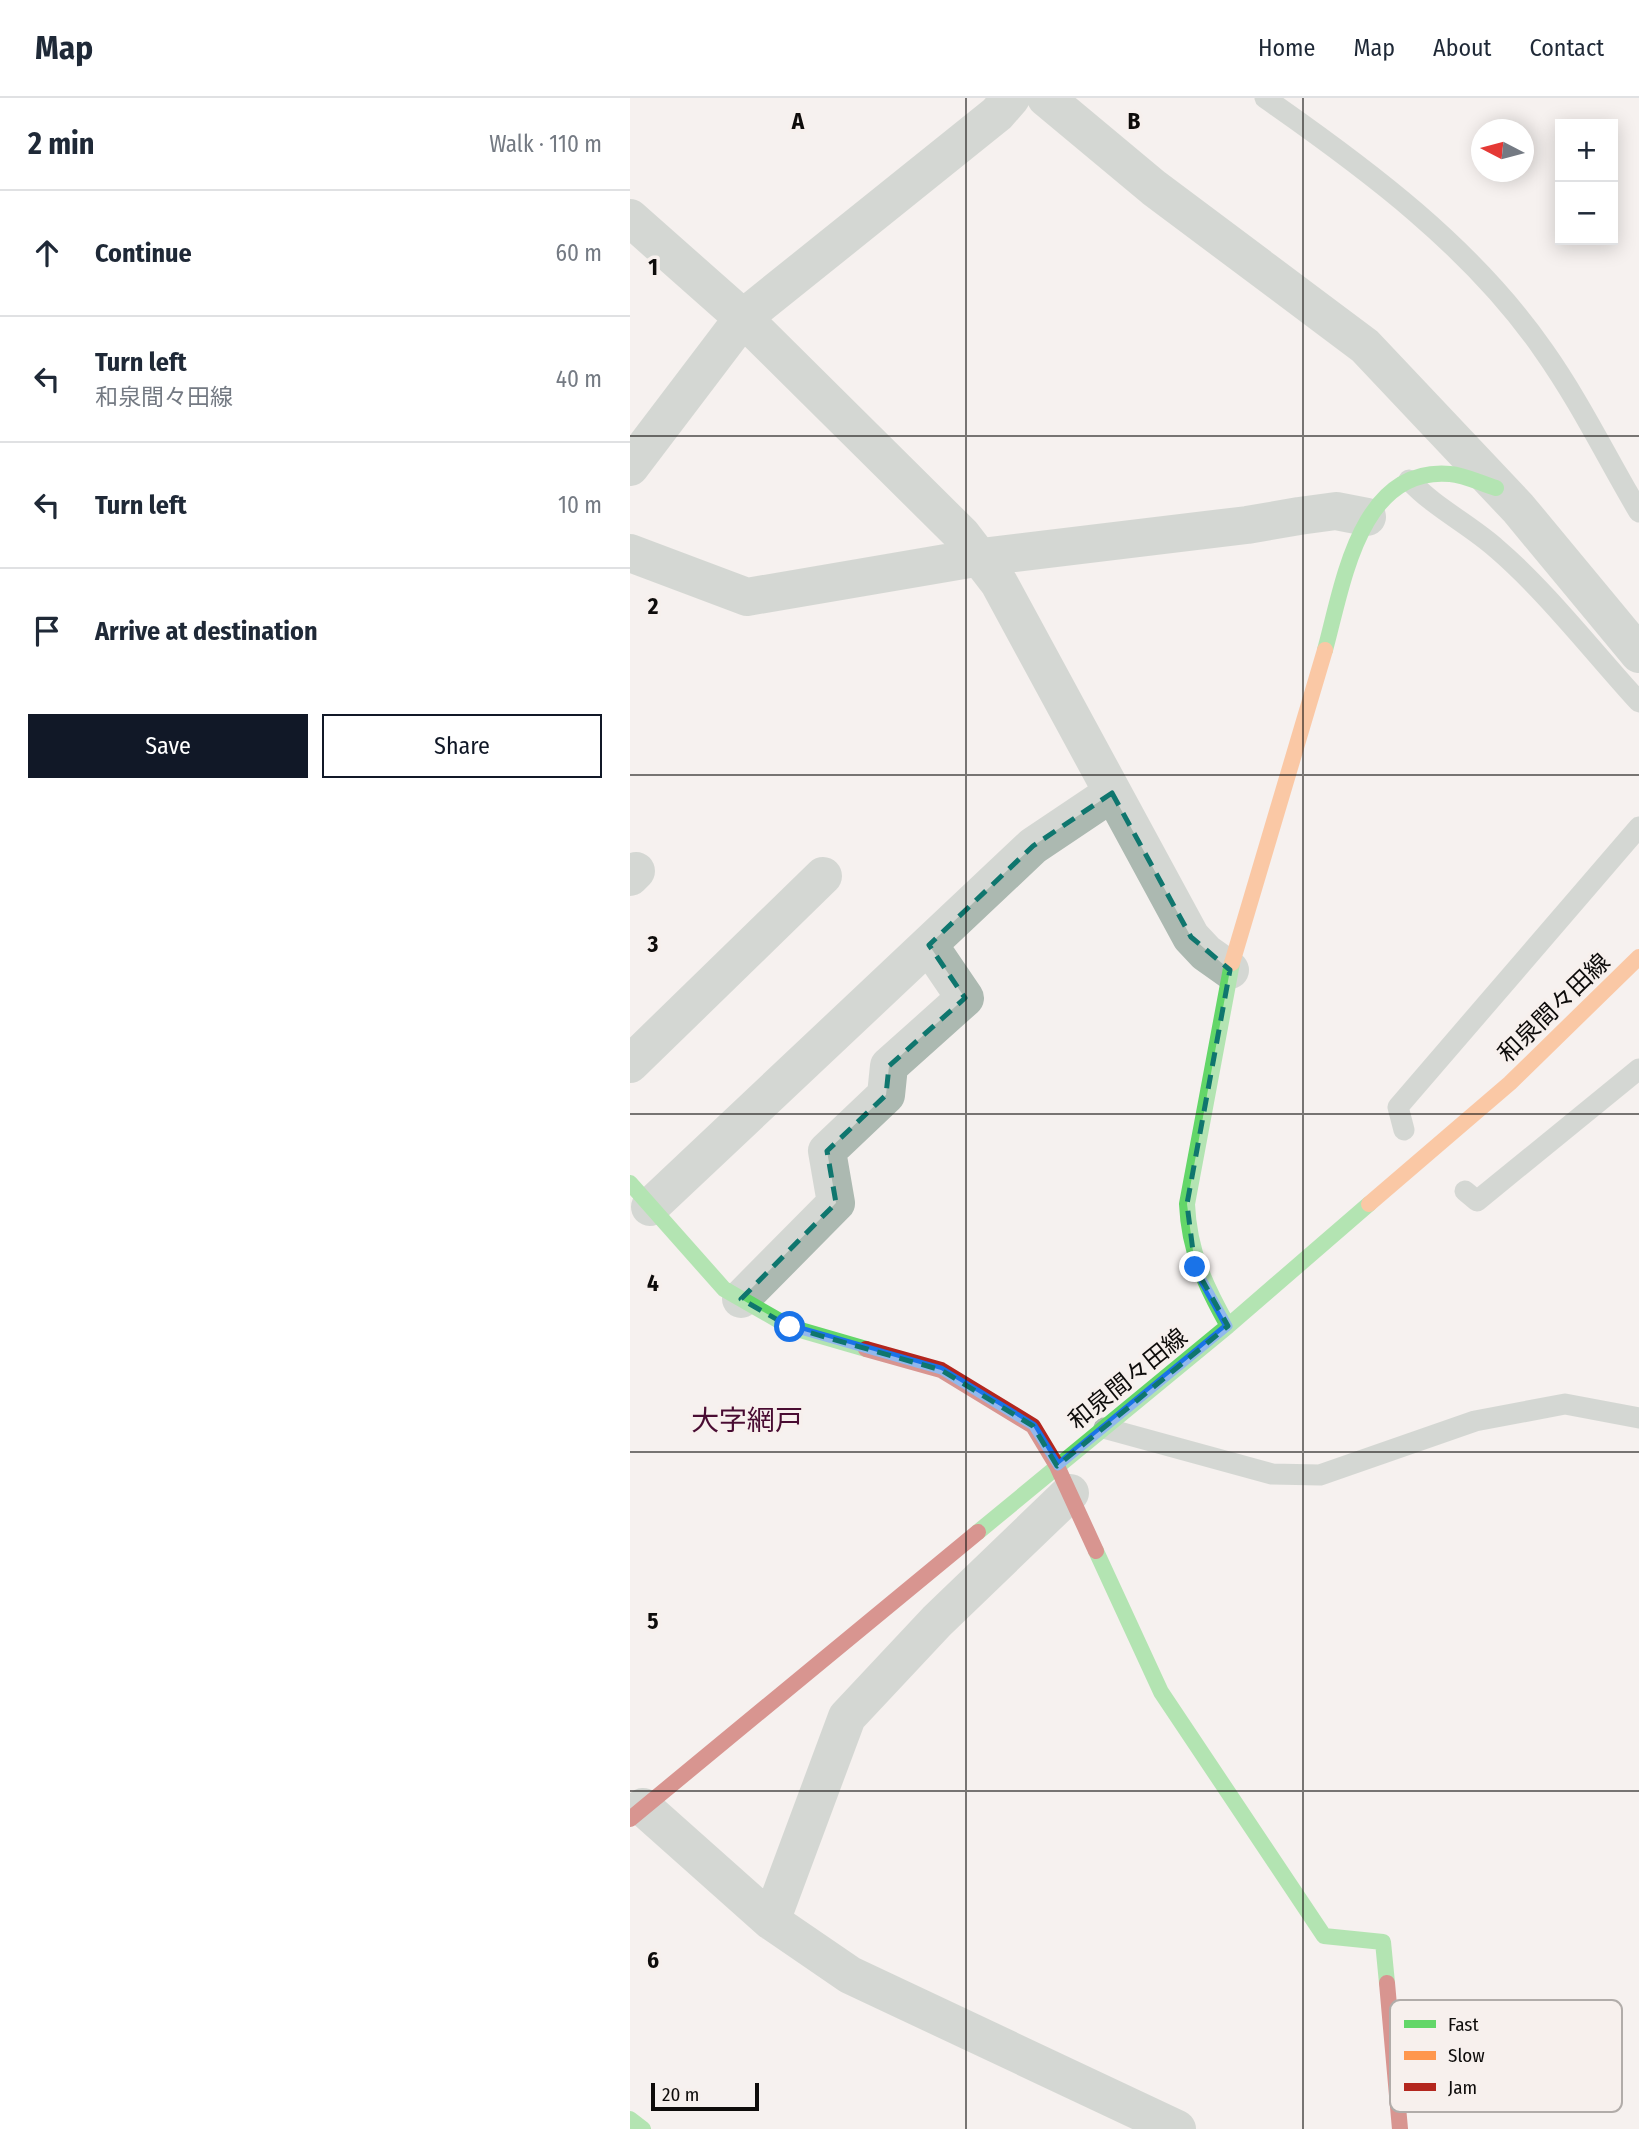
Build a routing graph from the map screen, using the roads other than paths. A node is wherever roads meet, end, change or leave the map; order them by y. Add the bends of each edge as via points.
1 (1011, 98) edge
2 (1046, 98) edge
3 (1265, 98) edge
4 (630, 218) edge
5 (743, 318) junction
6 (630, 467) edge
7 (1409, 480) junction
8 (1496, 488) junction
9 (1639, 512) edge
10 (1367, 517) junction
11 (630, 553) edge
12 (981, 557) junction
13 (1639, 654) edge
14 (1639, 702) edge
15 (1112, 793) junction
16 (1639, 827) edge
17 (822, 876) dead end
18 (929, 945) junction
19 (1639, 957) edge
20 (1230, 970) junction
21 (630, 1064) edge
22 (1639, 1069) edge
23 (1404, 1130) dead end
24 (1465, 1191) dead end
25 (640, 1195) edge
26 (741, 1299) junction
27 (1228, 1326) junction
28 (1639, 1418) edge
29 (1104, 1427) junction
30 (1064, 1480) junction
31 (636, 1813) edge
32 (771, 1921) junction
33 (1390, 2023) edge
34 (630, 2119) edge
35 (643, 2129) edge
36 (1177, 2129) edge

1 - 5 street
2 - 8 street via 1154,188 1365,346
3 - 9 lane via 1435,229 1493,289 1544,350
4 - 5 street
5 - 6 street
5 - 12 street
7 - 8 street via 1450,474
7 - 10 street via 1393,489
7 - 14 lane via 1499,550
8 - 13 street via 1518,508
10 - 12 street via 1336,511
10 - 20 street via 1347,570
11 - 12 street via 747,597
12 - 15 street
15 - 18 street via 1034,846
15 - 20 street via 1191,937
16 - 23 lane via 1398,1107
17 - 21 street
18 - 25 street
18 - 26 street via 965,998 889,1066 886,1094 827,1151 836,1203
19 - 27 street, 和泉間々田線 via 1510,1083
20 - 27 street via 1187,1204 1195,1267
22 - 24 lane via 1477,1201
25 - 26 street via 724,1289
26 - 30 street via 790,1327 941,1370 1033,1426
27 - 29 street, 和泉間々田線
28 - 29 lane via 1565,1404 1475,1421 1320,1475 1272,1474
29 - 30 street, 和泉間々田線
30 - 31 street, 和泉間々田線
30 - 32 street via 848,1717
30 - 33 street via 1161,1692 1324,1936 1383,1941
31 - 32 street
32 - 36 street via 850,1975
34 - 35 street

